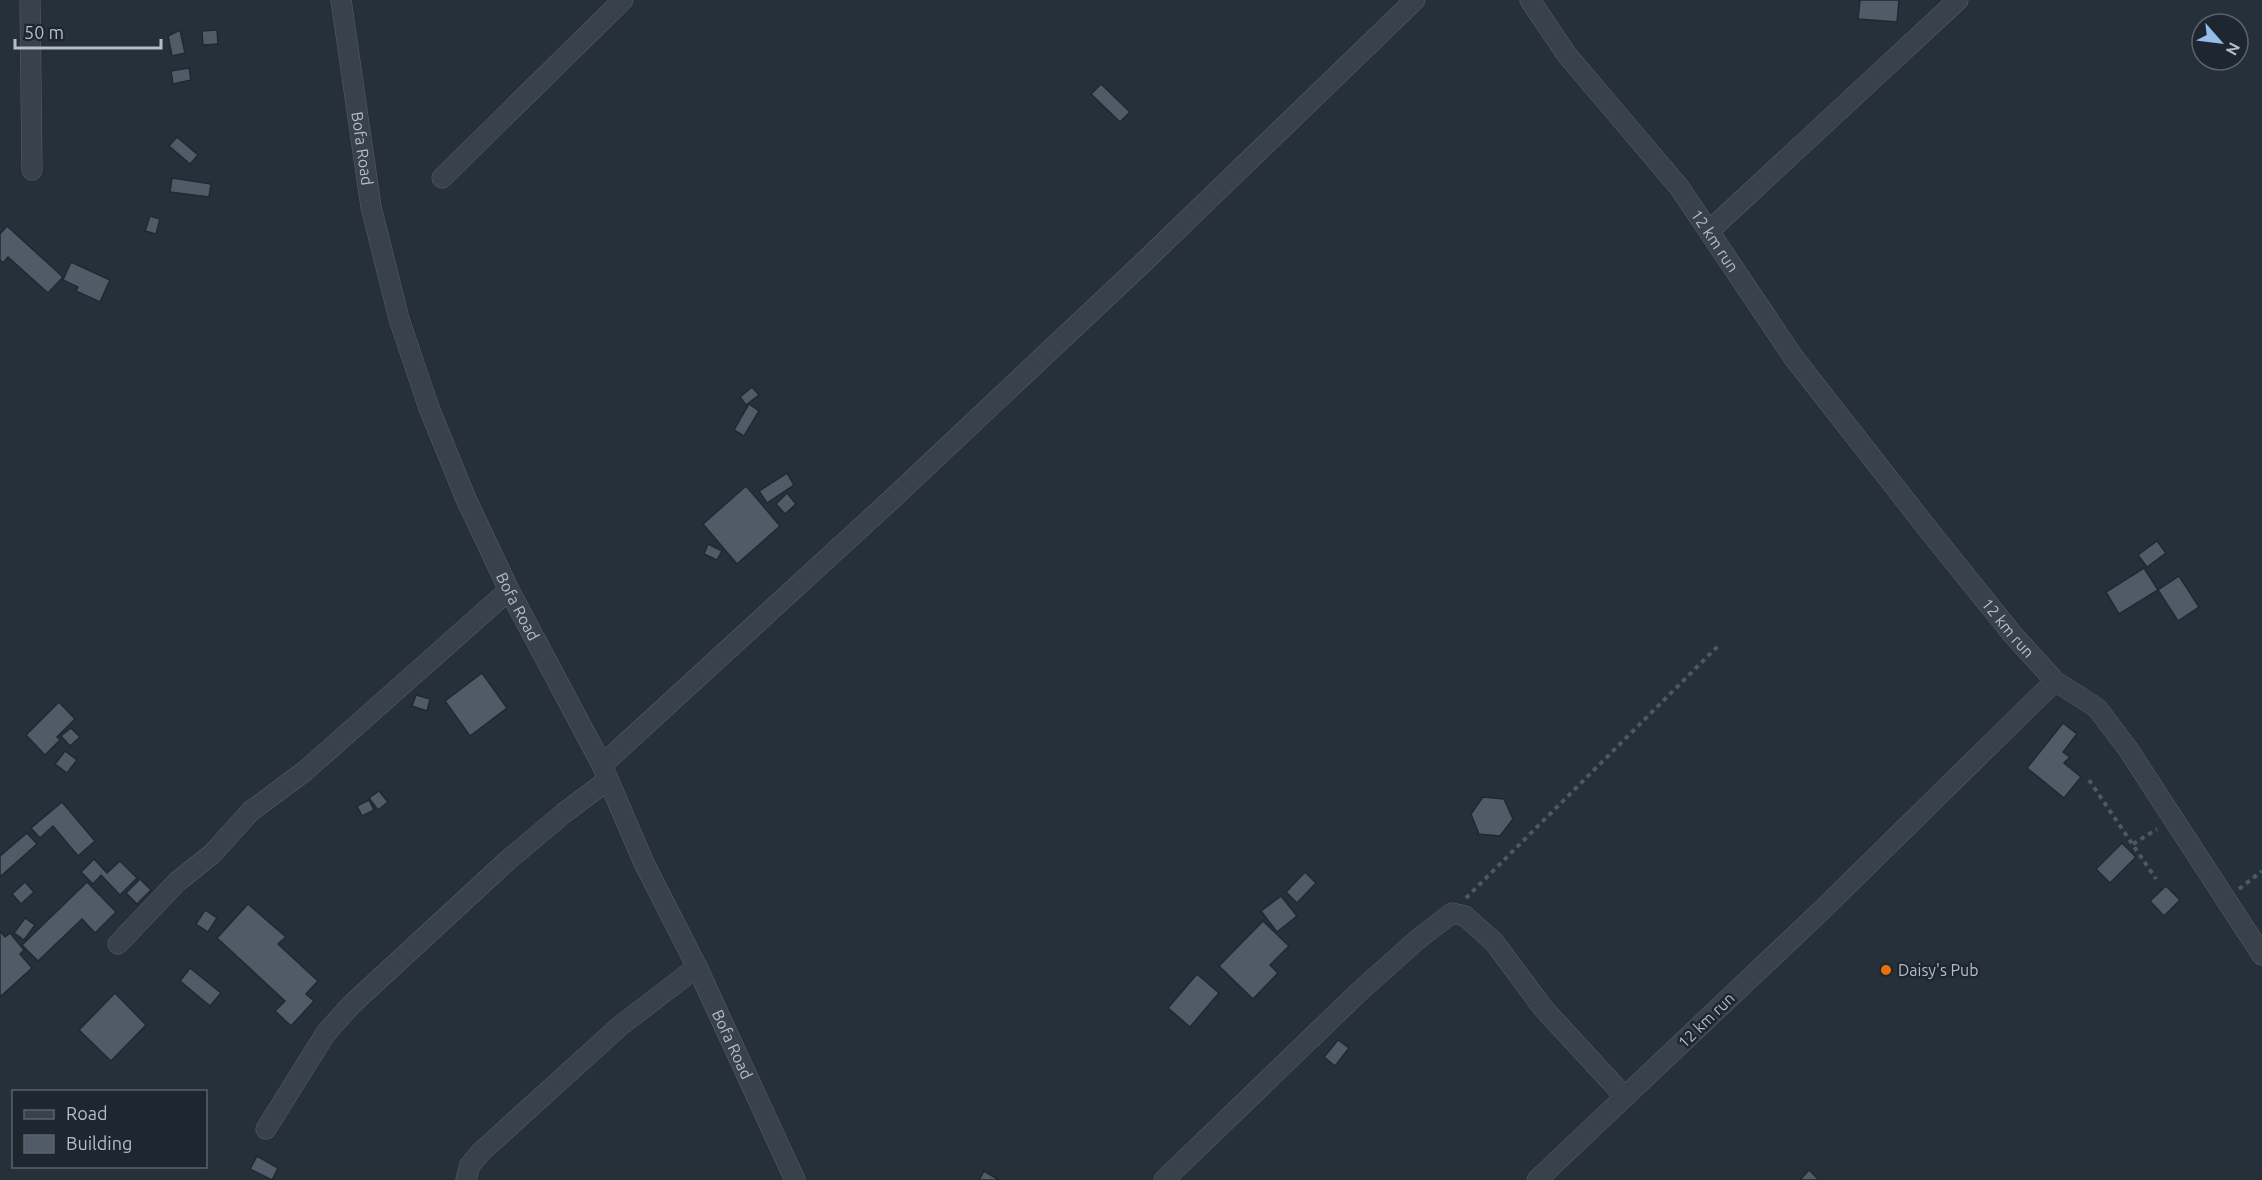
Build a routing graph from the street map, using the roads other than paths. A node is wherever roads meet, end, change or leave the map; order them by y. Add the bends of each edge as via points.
1 (30, 0) edge
2 (341, 0) edge
3 (623, 0) edge
4 (1415, 0) edge
5 (1530, 0) edge
6 (1958, 0) edge
7 (32, 170) dead end
8 (442, 178) dead end
9 (1709, 231) junction
10 (509, 590) junction
11 (2055, 681) junction
12 (605, 773) junction
13 (118, 944) dead end
14 (2262, 955) edge
15 (697, 968) junction
16 (1625, 1097) junction
17 (266, 1129) dead end
18 (466, 1180) edge
19 (795, 1180) edge
20 (1164, 1180) edge
21 (1537, 1180) edge

1 - 7 street
2 - 10 street, Bofa Road via 371,207 399,319 429,408
3 - 8 street
4 - 12 street
5 - 9 street, 12 km run via 1567,55 1679,187
6 - 9 street
9 - 11 street, 12 km run via 1794,358 1938,542
10 - 12 street, Bofa Road
10 - 13 street via 305,771 250,811 212,854 177,882
11 - 14 street via 2097,708 2128,749
11 - 16 street, 12 km run
12 - 15 street, Bofa Road via 644,863
12 - 17 street via 351,1005 326,1033
15 - 18 street via 620,1026 481,1152 470,1165
15 - 19 street, Bofa Road
16 - 20 street via 1543,1008 1494,942 1465,916 1452,913 1360,991
16 - 21 street, 12 km run

